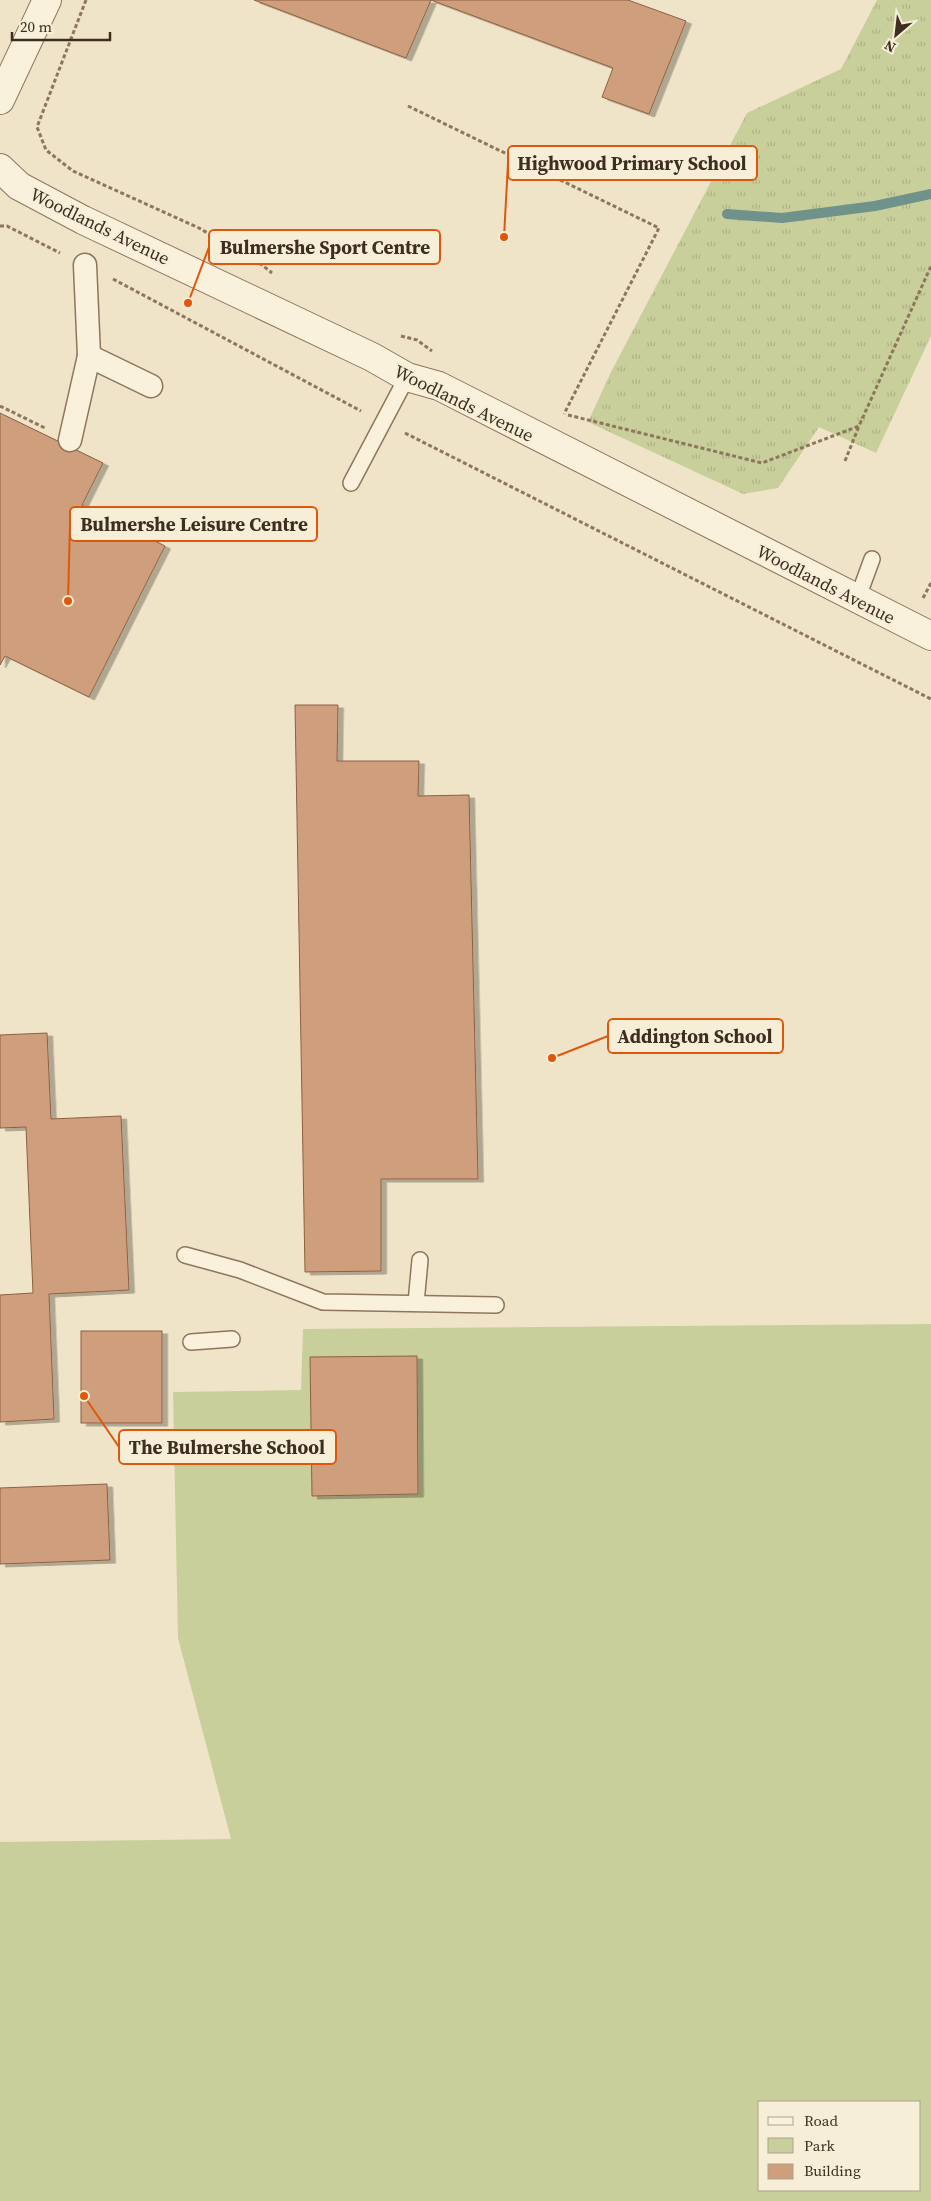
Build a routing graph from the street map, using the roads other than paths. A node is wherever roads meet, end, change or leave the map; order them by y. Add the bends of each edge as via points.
1 (47, 0) edge
2 (0, 100) edge
3 (0, 168) edge
4 (85, 265) road end
5 (89, 356) junction
6 (407, 377) junction
7 (150, 386) dead end
8 (70, 440) road end
9 (351, 483) dead end
10 (872, 559) dead end
11 (858, 600) junction
12 (931, 636) edge
13 (185, 1255) dead end
14 (420, 1260) dead end
15 (416, 1303) junction
16 (496, 1305) dead end
17 (232, 1339) dead end
18 (191, 1342) dead end

1 - 2 street
3 - 6 street, Woodlands Avenue via 19,186 83,220 372,357
4 - 5 street
5 - 7 street
5 - 8 street
6 - 9 lane
6 - 11 street, Woodlands Avenue via 439,386
10 - 11 lane
11 - 12 street, Woodlands Avenue
13 - 15 lane via 240,1270 323,1302
14 - 15 lane
15 - 16 lane
17 - 18 lane

